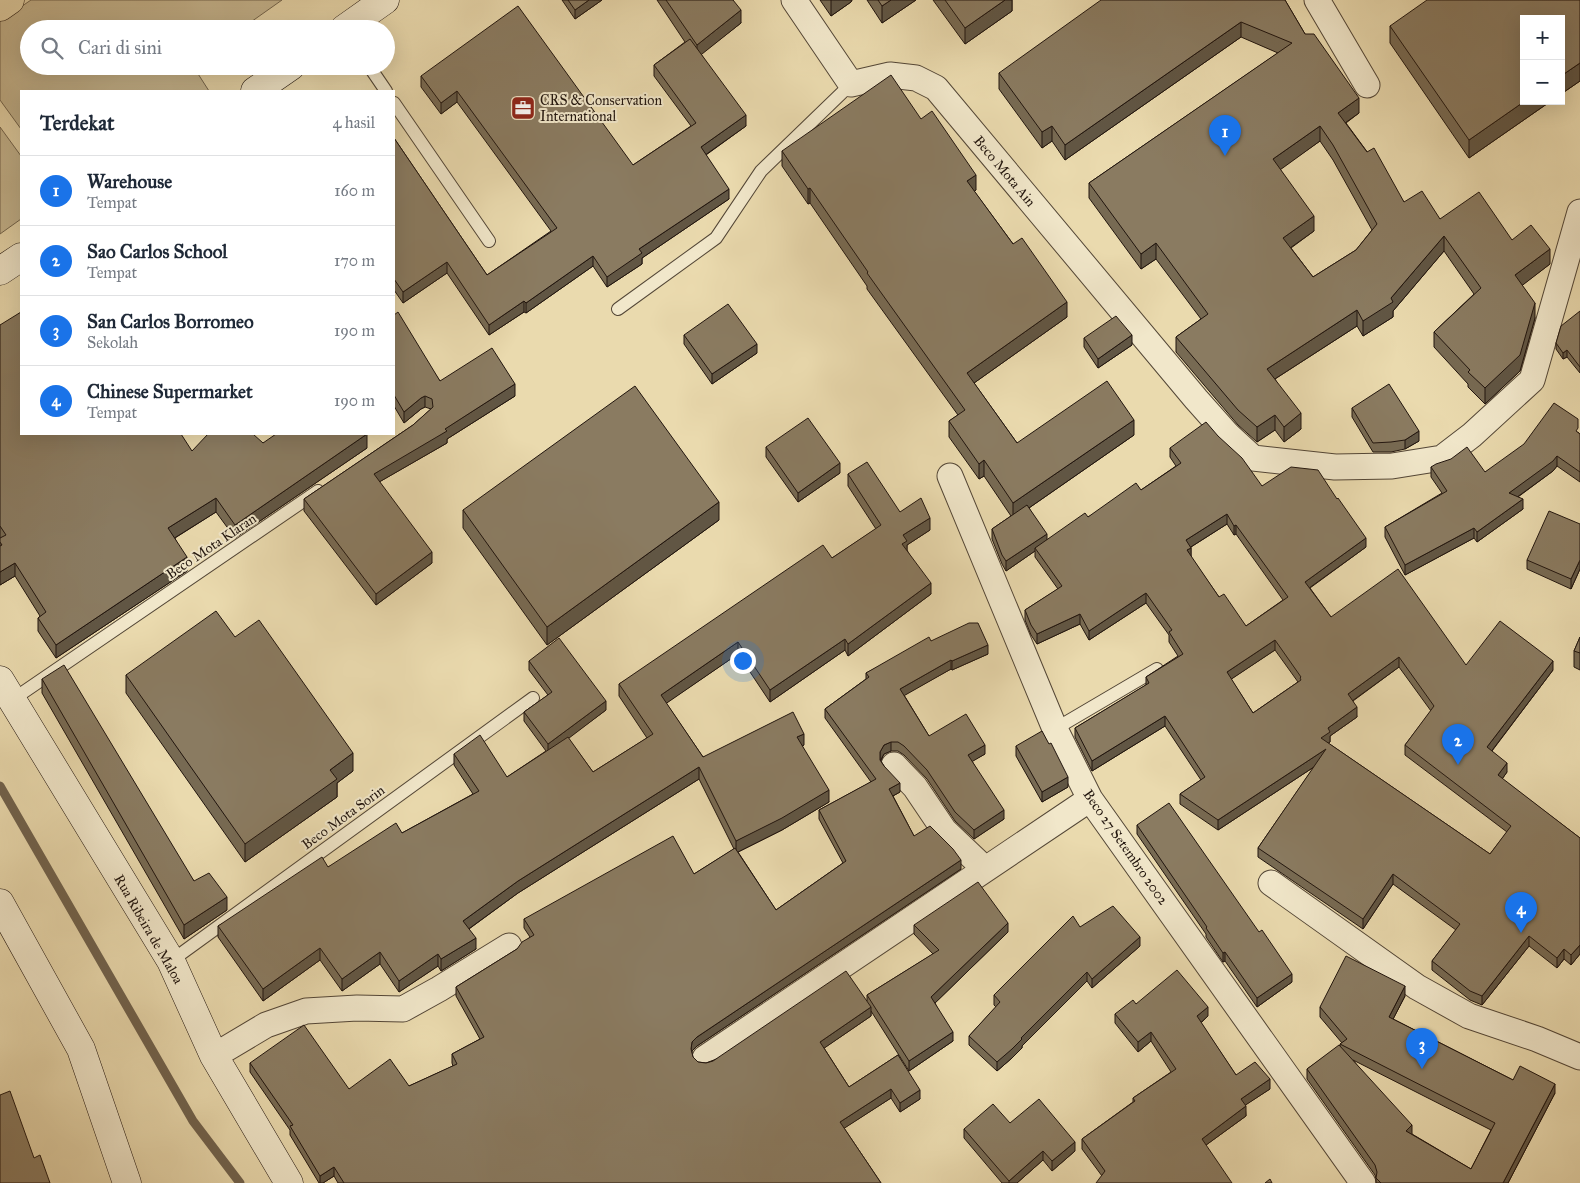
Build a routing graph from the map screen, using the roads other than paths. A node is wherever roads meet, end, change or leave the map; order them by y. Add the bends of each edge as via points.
1 (10, 0) edge
2 (385, 0) edge
3 (794, 0) edge
4 (1316, 0) edge
5 (0, 7) edge
6 (357, 20) edge
7 (278, 75) edge
8 (375, 75) edge
9 (851, 84) junction
10 (1367, 85) dead end
11 (257, 90) edge
12 (385, 90) edge
13 (395, 103) edge
14 (1580, 212) edge
15 (488, 241) dead end
16 (20, 258) edge
17 (0, 271) edge
18 (618, 309) dead end
19 (950, 476) dead end
20 (325, 486) edge
21 (1157, 670) edge
22 (6, 690) edge
23 (533, 698) dead end
24 (1055, 729) junction
25 (894, 766) dead end
26 (1090, 799) junction
27 (985, 870) junction
28 (1271, 883) dead end
29 (0, 903) edge
30 (509, 946) dead end
31 (171, 961) junction
32 (214, 1056) junction
33 (1580, 1057) edge
34 (706, 1058) dead end
35 (127, 1183) edge
36 (289, 1183) edge
37 (1363, 1183) edge

1 - 5 main road
2 - 6 street
3 - 9 street
4 - 10 street
7 - 11 street
8 - 12 lane
9 - 14 street, Beco Mota Ain via 890,75 916,78 936,88 1196,399 1253,458 1335,467 1392,466 1442,458 1532,380
9 - 18 lane via 761,171 716,238
13 - 15 lane
16 - 17 street
19 - 24 street, Beco 27 Setembro 2002
20 - 22 lane, Beco Mota Klaran
21 - 24 lane
22 - 31 street, Rua Ribeira de Maloa
23 - 31 lane, Beco Mota Sorin
24 - 26 street, Beco 27 Setembro 2002
25 - 27 street via 914,787 944,830
26 - 27 street
26 - 37 street, Beco 27 Setembro 2002
27 - 34 street
28 - 33 street via 1417,987 1470,1016
29 - 35 street via 81,1049
30 - 32 street via 403,1009 306,1011 266,1025
31 - 32 street, Rua Ribeira de Maloa
32 - 36 street, Rua Ribeira de Maloa

